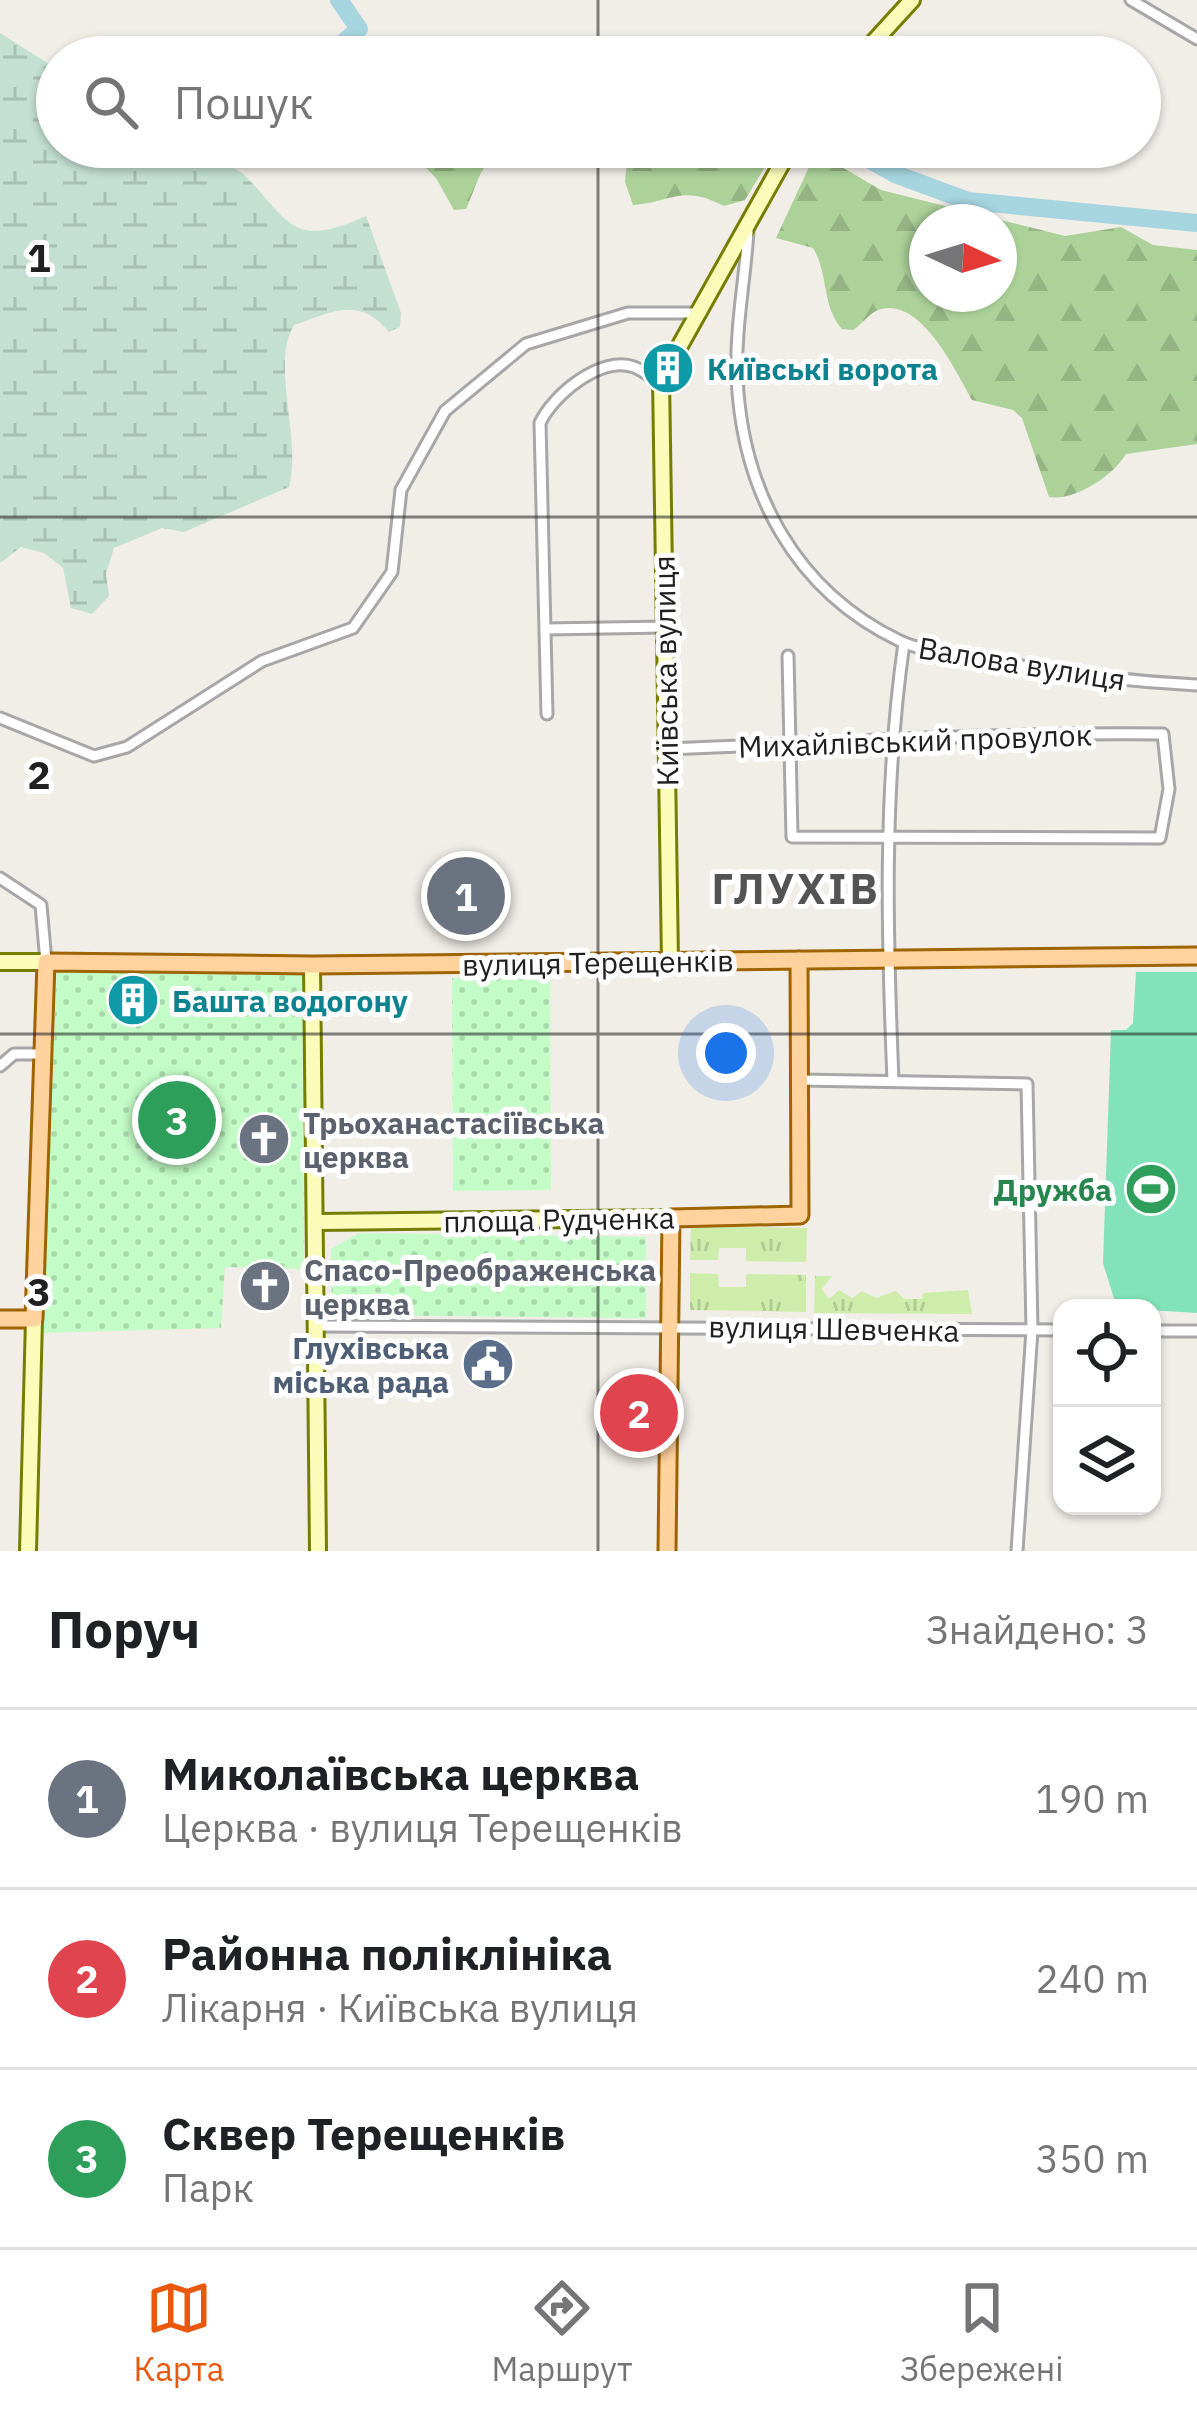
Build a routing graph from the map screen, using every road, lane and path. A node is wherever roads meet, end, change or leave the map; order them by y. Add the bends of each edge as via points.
1 (912, 0) edge
2 (1131, 0) edge
3 (1195, 34) edge
4 (879, 36) edge
5 (779, 168) edge
6 (749, 220) junction
7 (702, 313) junction
8 (673, 358) dead end
9 (660, 380) joint
10 (666, 627) junction
11 (547, 629) junction
12 (904, 644) junction
13 (788, 656) dead end
14 (1197, 685) edge
15 (547, 714) dead end
16 (0, 718) edge
17 (890, 740) junction
18 (789, 744) junction
19 (667, 748) junction
20 (887, 839) junction
21 (0, 878) edge
22 (1197, 956) edge
23 (887, 959) junction
24 (799, 960) junction
25 (670, 961) junction
26 (0, 962) edge
27 (46, 962) junction
28 (312, 965) junction
29 (43, 1054) junction
30 (0, 1066) edge
31 (799, 1080) junction
32 (893, 1081) junction
33 (670, 1218) junction
34 (318, 1222) junction
35 (0, 1319) edge
36 (34, 1319) junction
37 (319, 1326) junction
38 (669, 1327) junction
39 (1033, 1330) junction
40 (1053, 1330) edge
41 (1161, 1331) edge
42 (1197, 1331) edge
43 (28, 1551) edge
44 (318, 1551) edge
45 (667, 1551) edge
46 (1018, 1551) edge

1 - 4 street
2 - 3 street
5 - 6 street
6 - 7 street
6 - 12 street, Валова вулиця via 736,375 758,496 817,580
7 - 8 street
7 - 16 street via 628,313 526,344 445,412 401,490 392,572 353,628 262,661 127,747 94,756
9 - 10 street, Київська вулиця
9 - 11 street via 615,365 591,372 546,410 540,440
10 - 11 street
10 - 19 street, Київська вулиця
11 - 15 street
12 - 14 street, Валова вулиця via 1062,675
12 - 17 street
13 - 18 street
17 - 18 street, Михайлівський провулок
17 - 20 street
17 - 20 street, Михайлівський провулок via 1163,734 1169,789 1160,838
18 - 19 street, Михайлівський провулок
18 - 20 street via 792,837
19 - 25 street, Київська вулиця
20 - 23 street
21 - 27 street via 41,905
22 - 23 main road, вулиця Терещенків
23 - 24 main road, вулиця Терещенків
23 - 32 street
24 - 25 main road, вулиця Терещенків
24 - 31 main road
25 - 28 main road, вулиця Терещенків
26 - 27 street, вулиця Терещенків
27 - 28 main road, вулиця Терещенків
27 - 29 main road
28 - 34 street
29 - 30 street via 14,1054
29 - 36 main road
31 - 32 street
31 - 33 main road, площа Рудченка via 800,1215
32 - 39 street via 1027,1084
33 - 34 street, площа Рудченка
33 - 38 main road
34 - 37 street
35 - 36 main road
36 - 43 street
37 - 38 street, вулиця Шевченка
37 - 44 street
38 - 39 street, вулиця Шевченка
38 - 45 main road
39 - 40 street, вулиця Шевченка
39 - 46 street
41 - 42 street

